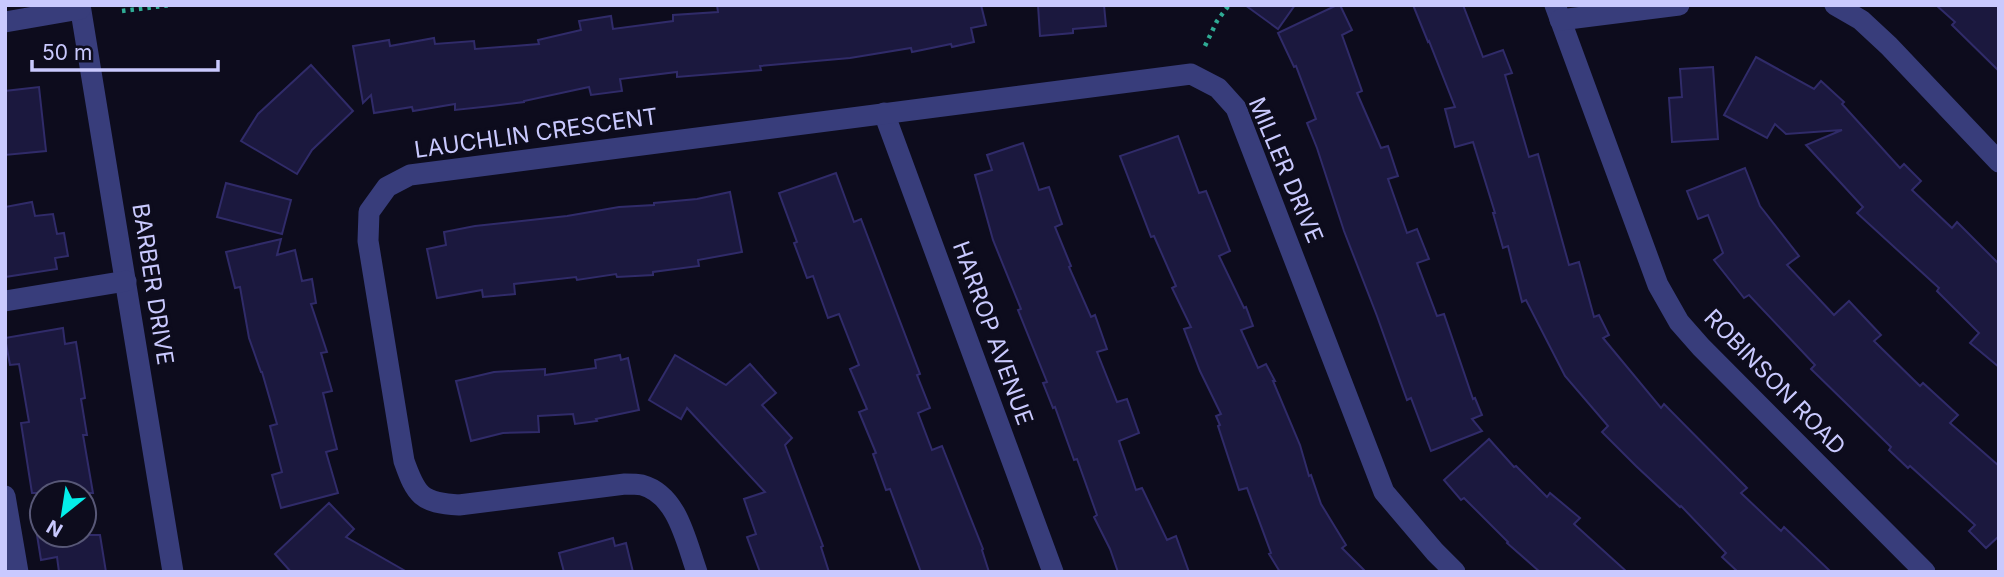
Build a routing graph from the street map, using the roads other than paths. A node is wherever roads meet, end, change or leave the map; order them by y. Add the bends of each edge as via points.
1 (1679, 5) edge
2 (1835, 5) edge
3 (80, 7) edge
4 (1558, 13) edge
5 (5, 22) edge
6 (884, 113) junction
7 (1999, 162) edge
8 (126, 281) junction
9 (5, 301) edge
10 (5, 496) edge
11 (18, 572) edge
12 (173, 572) edge
13 (697, 572) edge
14 (1053, 572) edge
15 (1455, 572) edge
16 (1925, 572) edge

1 - 4 street
2 - 7 street via 1861,20 1889,46
3 - 5 street
3 - 8 street, BARBER DRIVE
4 - 16 street, ROBINSON ROAD via 1658,285 1679,322
6 - 13 street, LAUCHLIN CRESCENT via 410,175 387,187 369,212 368,241 404,461 413,486 425,498 459,505 641,485 670,505
6 - 14 street, HARROP AVENUE
6 - 15 street, MILLER DRIVE via 1191,74 1219,88 1236,108 1384,492
8 - 9 street
8 - 12 street, BARBER DRIVE
10 - 11 street

